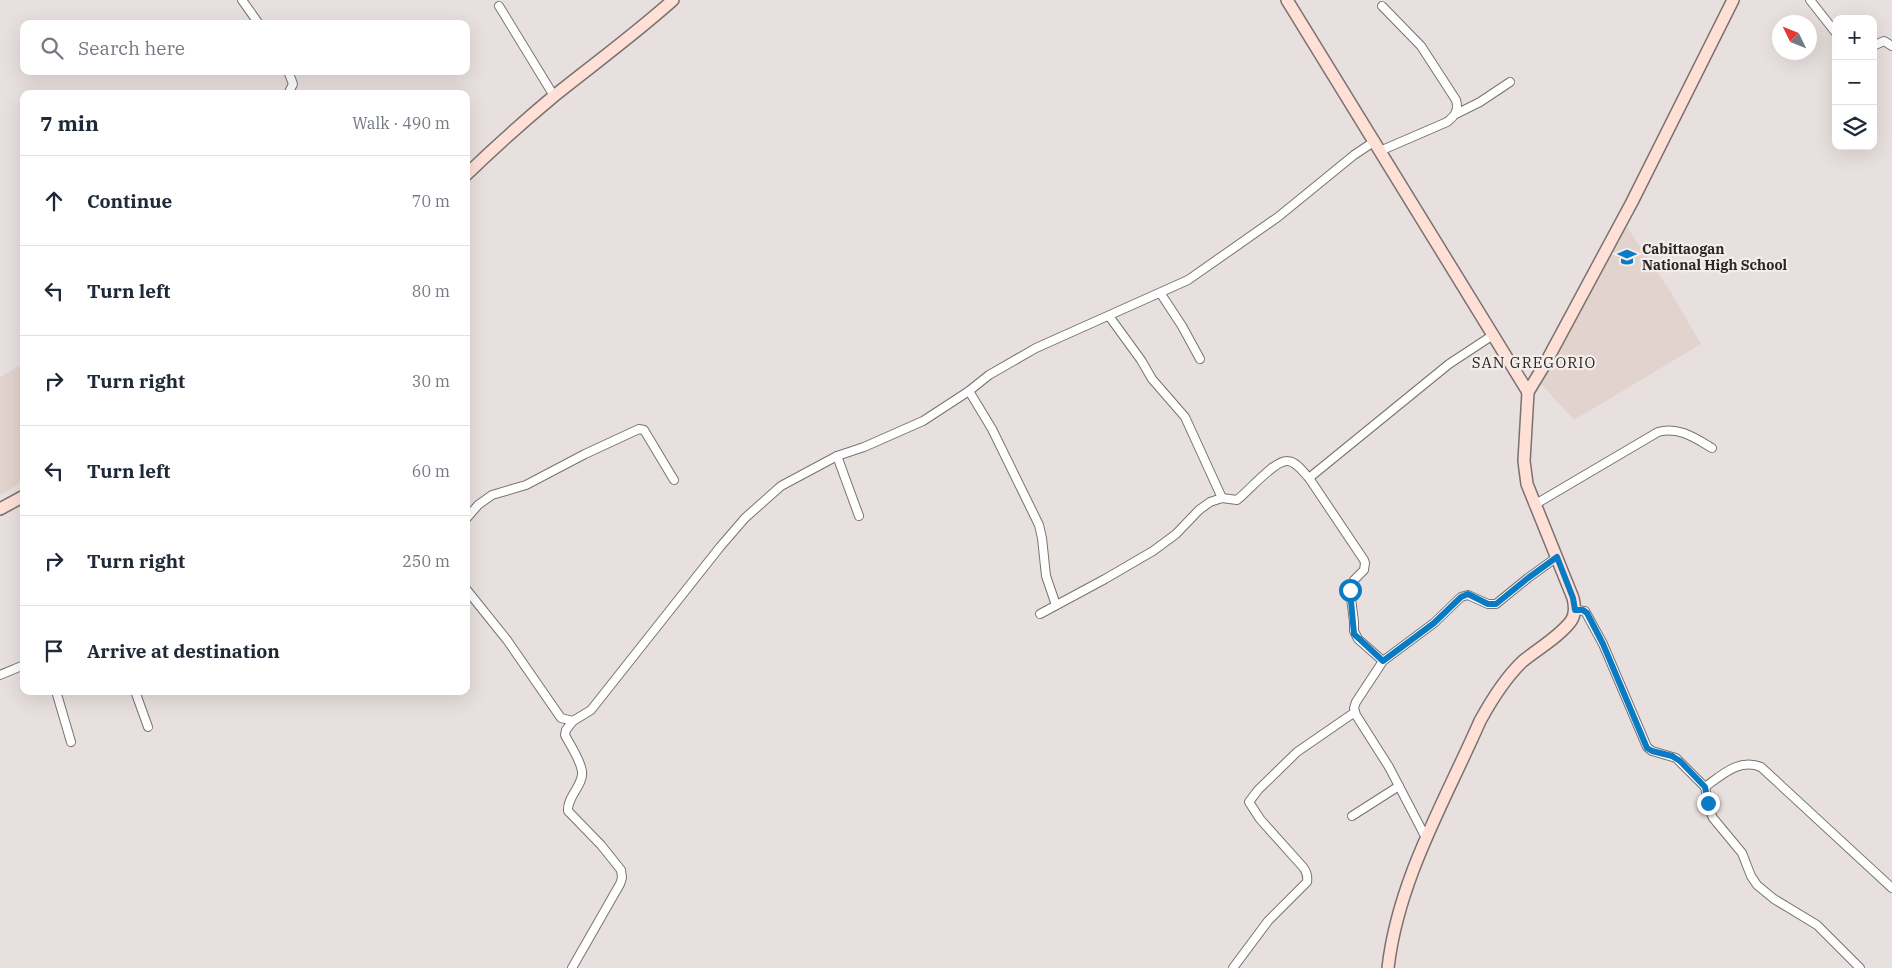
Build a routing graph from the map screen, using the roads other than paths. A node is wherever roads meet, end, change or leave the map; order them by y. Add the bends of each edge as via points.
1 (242, 0) edge
2 (673, 0) edge
3 (1287, 0) edge
4 (1733, 0) edge
5 (1810, 0) edge
6 (499, 6) dead end
7 (1382, 6) dead end
8 (256, 20) edge
9 (1832, 28) edge
10 (1877, 44) edge
11 (1892, 46) edge
12 (290, 75) edge
13 (1510, 82) dead end
14 (290, 90) edge
15 (554, 96) junction
16 (1456, 114) junction
17 (1377, 146) junction
18 (470, 171) edge
19 (1160, 294) junction
20 (1109, 316) junction
21 (1493, 335) junction
22 (1200, 359) dead end
23 (970, 392) junction
24 (1528, 392) junction
25 (1712, 448) dead end
26 (837, 456) junction
27 (1309, 478) junction
28 (674, 480) dead end
29 (20, 498) edge
30 (1222, 498) junction
31 (1534, 505) junction
32 (0, 509) edge
33 (470, 514) edge
34 (859, 516) dead end
35 (1557, 557) junction
36 (470, 594) edge
37 (1056, 605) junction
38 (1575, 610) junction
39 (1040, 614) dead end
40 (1383, 661) junction
41 (20, 667) edge
42 (0, 675) edge
43 (57, 695) edge
44 (136, 695) edge
45 (1355, 712) junction
46 (573, 721) junction
47 (148, 727) dead end
48 (72, 742) dead end
49 (1399, 786) junction
50 (1705, 787) junction
51 (1352, 816) dead end
52 (1426, 838) junction
53 (1892, 888) edge
54 (572, 968) edge
55 (1233, 968) edge
56 (1388, 968) edge
57 (1860, 968) edge

1 - 8 street
2 - 15 street
3 - 17 street
4 - 24 street via 1632,202
5 - 9 street
6 - 15 street
7 - 16 street via 1421,46 1456,100
10 - 11 street via 1884,41
12 - 14 street via 293,84
13 - 16 street
15 - 18 street
16 - 17 street via 1447,122
17 - 19 street via 1339,167 1292,207 1206,269
17 - 21 street
19 - 20 street
19 - 22 street
20 - 23 street via 1019,357 989,375
20 - 30 street via 1152,379 1185,417
21 - 24 street
21 - 27 street via 1448,364
23 - 26 street via 922,421
23 - 37 street via 1039,525 1046,576
24 - 31 street via 1524,461
25 - 31 street via 1677,431 1658,432
26 - 34 street
26 - 46 street via 781,486 745,518 591,710
27 - 30 street via 1294,463 1284,461 1238,500
27 - 40 street via 1364,560 1364,570 1350,590 1354,631 1358,639
28 - 33 street via 644,430 639,429 526,485 492,496
29 - 32 street
30 - 37 street via 1210,502 1153,551
31 - 35 street
35 - 38 street
35 - 40 street via 1496,604 1488,604 1468,594 1461,597 1434,623
36 - 46 street via 507,640 561,718
37 - 39 street
38 - 50 street via 1583,610 1590,618 1647,748 1676,758
38 - 52 street via 1570,622 1521,664 1491,701
40 - 45 street via 1356,702
41 - 42 street
43 - 48 street
44 - 47 street
45 - 49 street
45 - 55 street via 1297,752 1248,802 1303,867 1308,879 1268,921
46 - 54 street via 565,734 582,770 568,811 601,845 622,874 620,884
49 - 51 street
49 - 52 street
50 - 53 street via 1738,766 1747,764 1761,768
50 - 57 street via 1713,818 1742,853 1753,880 1774,899 1817,925
52 - 56 street via 1402,905

